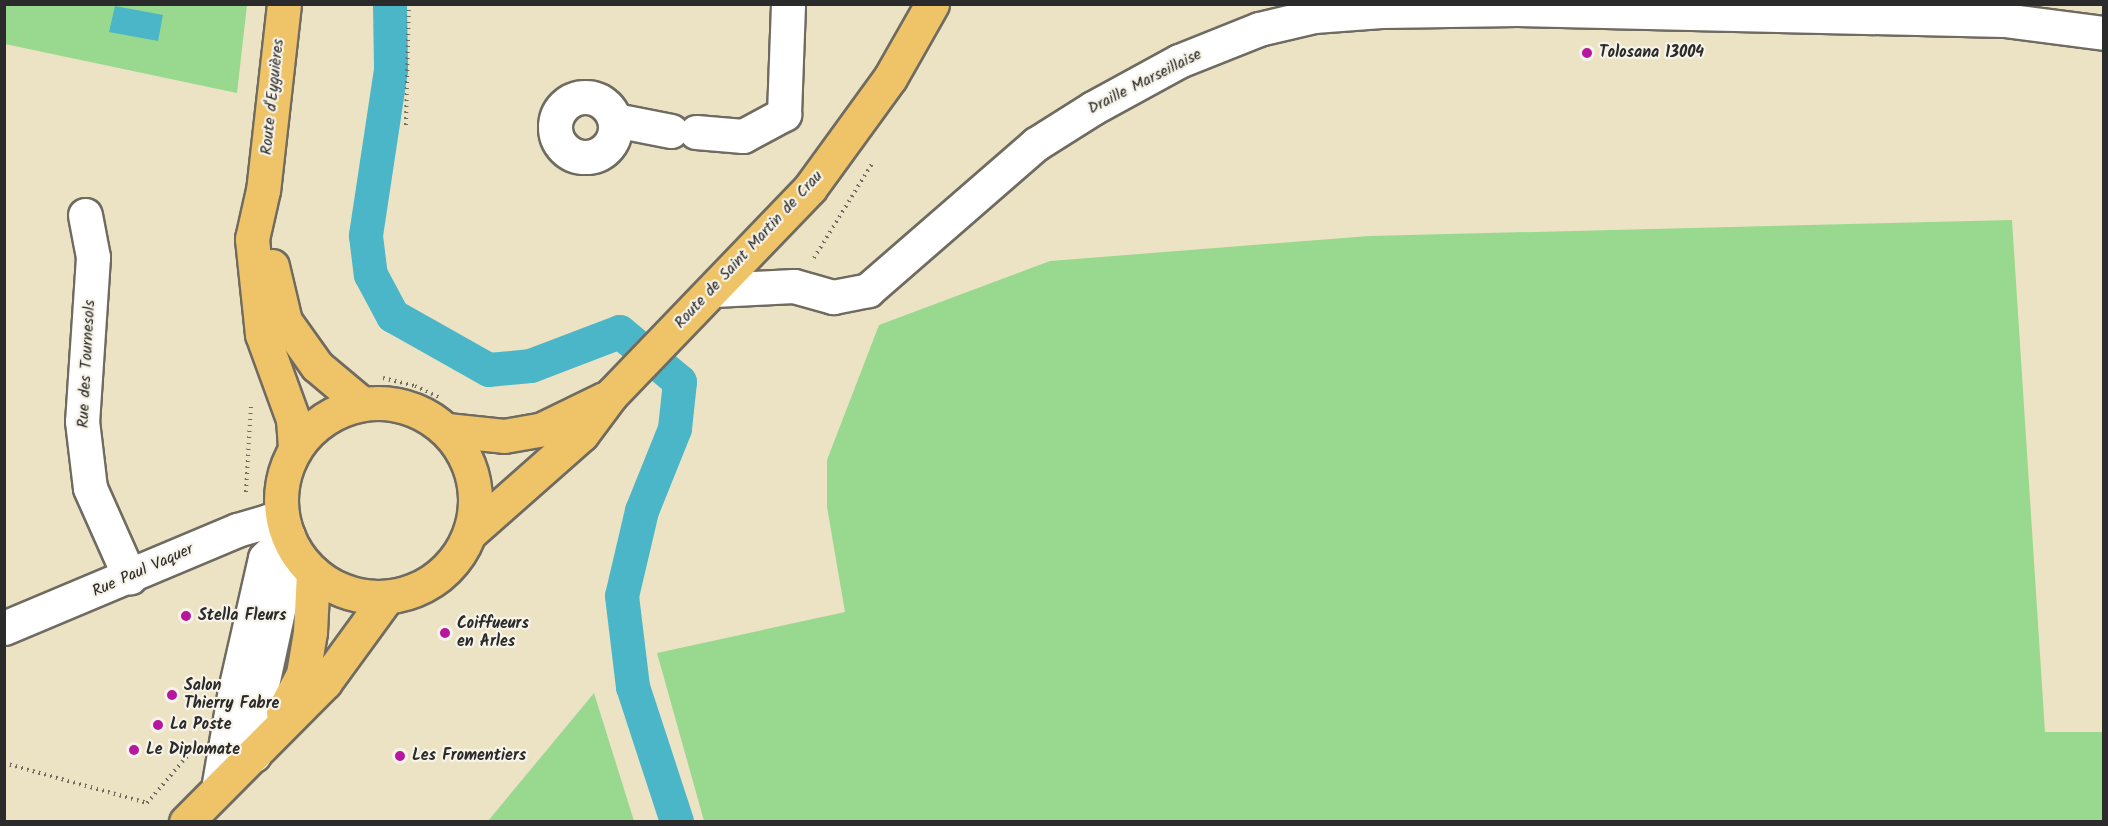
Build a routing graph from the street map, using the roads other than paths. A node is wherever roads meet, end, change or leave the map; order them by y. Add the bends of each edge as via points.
1 (284, 4) edge
2 (788, 4) edge
3 (932, 4) edge
4 (2103, 33) edge
5 (615, 120) dead end
6 (263, 190) junction
7 (85, 215) dead end
8 (714, 290) junction
9 (368, 389) junction
10 (616, 390) junction
11 (446, 415) junction
12 (295, 449) junction
13 (470, 533) junction
14 (288, 536) junction
15 (313, 572) junction
16 (130, 578) junction
17 (387, 597) junction
18 (4, 628) edge
19 (262, 746) junction
20 (218, 789) junction
21 (186, 822) edge

1 - 6 main road, Route d'Eyguières
2 - 5 street via 784,114 743,136 684,132
3 - 8 main road, Route de Saint Martin de Crau via 890,78 810,189
4 - 8 street, Draille Marseillaise via 2004,20 1526,10 1381,11 1314,16 1259,29 1179,61 1093,108 1036,144 868,290 833,297 794,286
6 - 9 main road, Route d'Eyguières via 272,278 285,321 317,366
6 - 12 main road, Route d'Eyguières via 252,239 256,290 262,334 293,419
7 - 16 street, Rue des Tournesols via 93,257 82,420 90,488
8 - 10 main road, Route de Saint Martin de Crau
9 - 11 main road via 392,403
9 - 12 main road via 319,422
10 - 11 main road, Route de Saint Martin de Crau via 542,429 504,436
10 - 13 main road, Route de Saint Martin de Crau via 582,434
11 - 13 main road via 473,478 476,506
12 - 14 main road via 282,491
13 - 17 main road via 457,558 438,577 414,591
14 - 15 main road
14 - 16 street, Rue Paul Vaquer via 268,521 237,530
14 - 19 street via 255,717
14 - 20 street via 266,558 235,690
15 - 17 main road via 335,588 360,596
15 - 19 main road via 303,674
16 - 18 street, Rue Paul Vaquer
17 - 19 main road via 325,682
19 - 20 main road
20 - 21 main road

